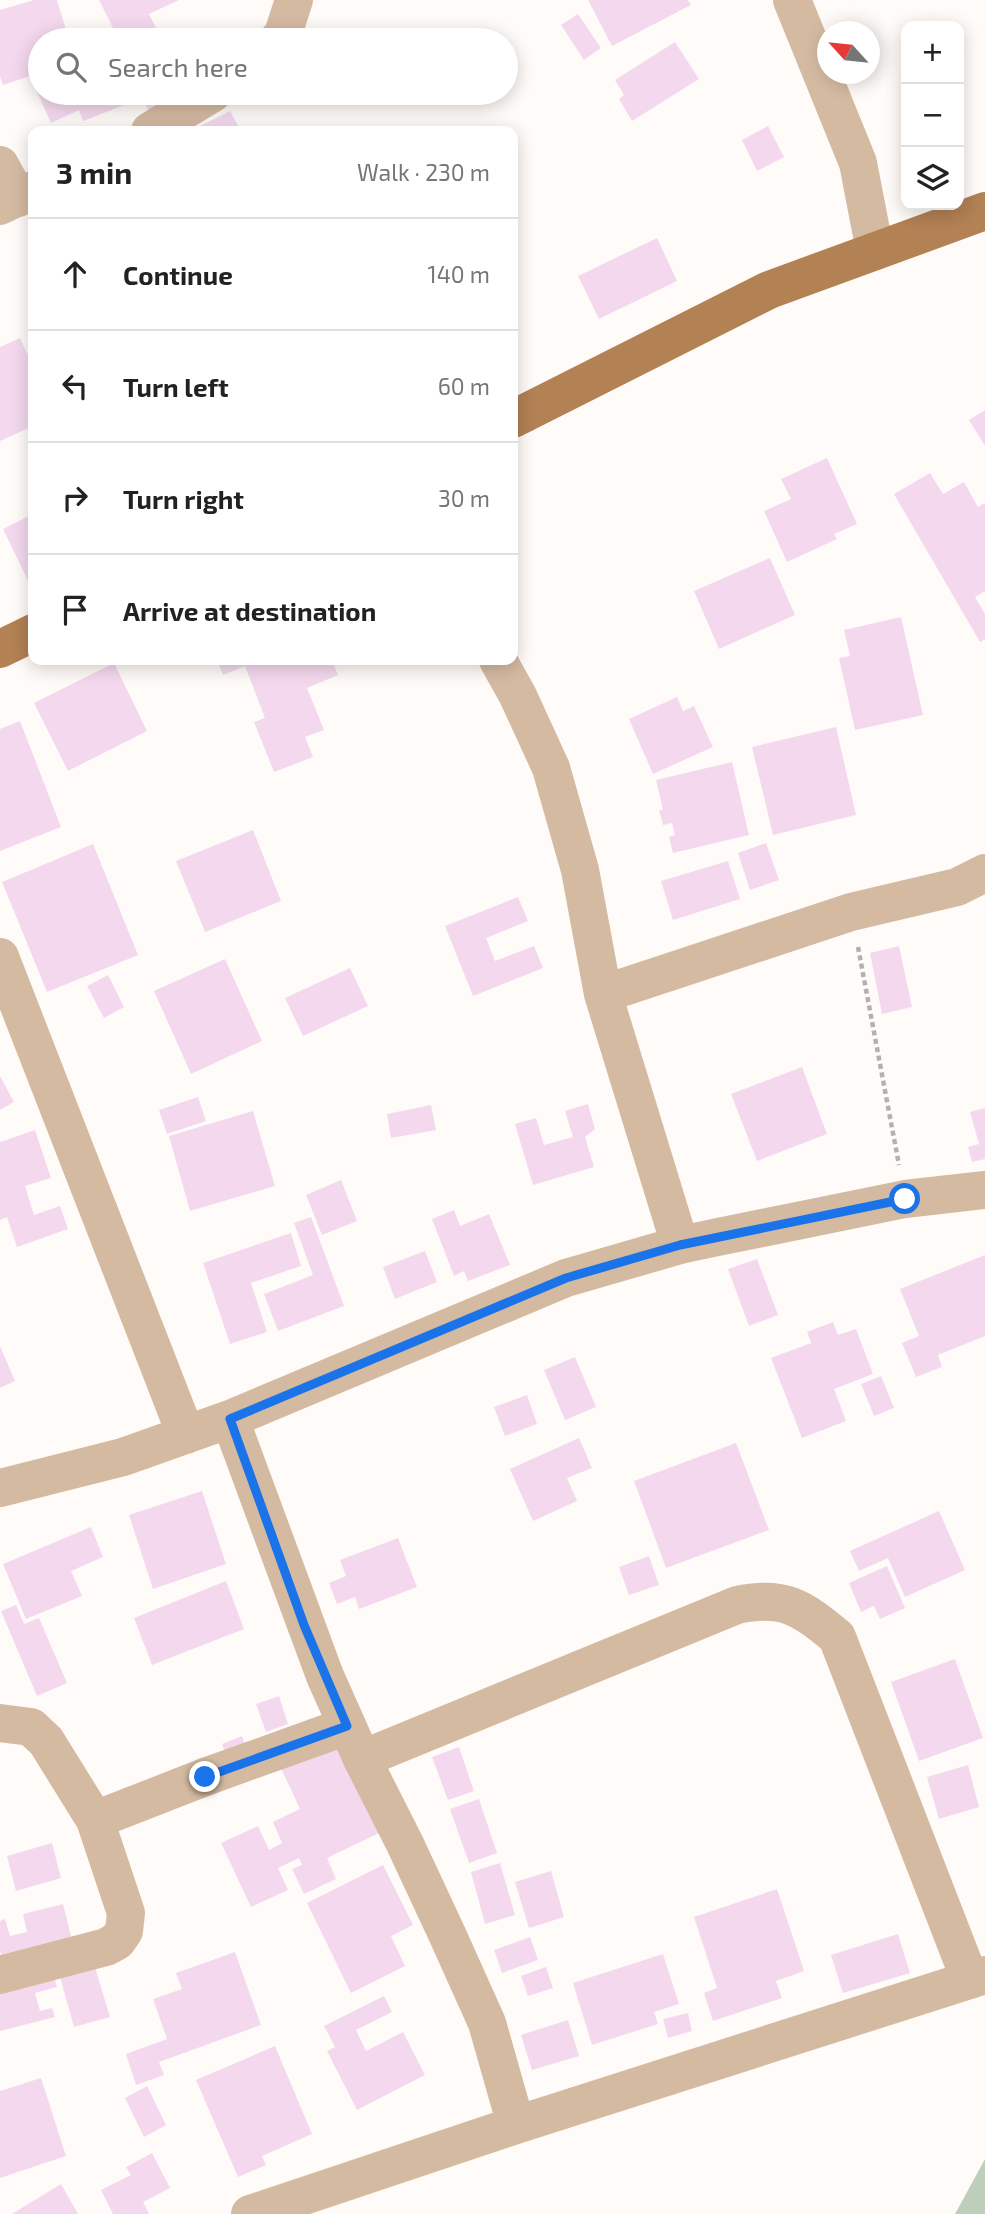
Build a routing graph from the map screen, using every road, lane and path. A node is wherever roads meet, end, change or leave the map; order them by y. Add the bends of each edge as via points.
1 (295, 0) edge
2 (792, 0) edge
3 (285, 28) edge
4 (193, 105) edge
5 (158, 126) edge
6 (985, 211) edge
7 (876, 251) junction
8 (518, 416) edge
9 (28, 635) edge
10 (0, 649) edge
11 (501, 665) edge
12 (985, 873) edge
13 (851, 912) junction
14 (0, 957) edge
15 (603, 994) junction
16 (985, 1190) edge
17 (905, 1199) junction
18 (680, 1245) junction
19 (230, 1419) junction
20 (186, 1435) junction
21 (0, 1488) edge
22 (0, 1723) edge
23 (354, 1743) junction
24 (95, 1820) junction
25 (0, 1975) edge
26 (978, 1977) edge
27 (516, 2125) junction
28 (250, 2214) edge

1 - 3 street
2 - 7 street via 858,163
4 - 5 street
6 - 7 main road
7 - 8 main road via 769,290
9 - 10 main road
11 - 15 street via 551,768 580,870
12 - 13 street via 957,887
13 - 15 street
13 - 17 path
14 - 20 street
15 - 18 street
16 - 17 street
17 - 18 street
18 - 19 street via 566,1278
19 - 20 street
19 - 23 street via 304,1625
20 - 21 street via 123,1457
22 - 24 street via 32,1727 46,1741
23 - 24 street via 205,1777
23 - 26 street via 737,1605 761,1600 786,1603 837,1637
23 - 27 street via 487,2023
24 - 25 street via 126,1913 124,1931 106,1947
26 - 27 street
27 - 28 street

